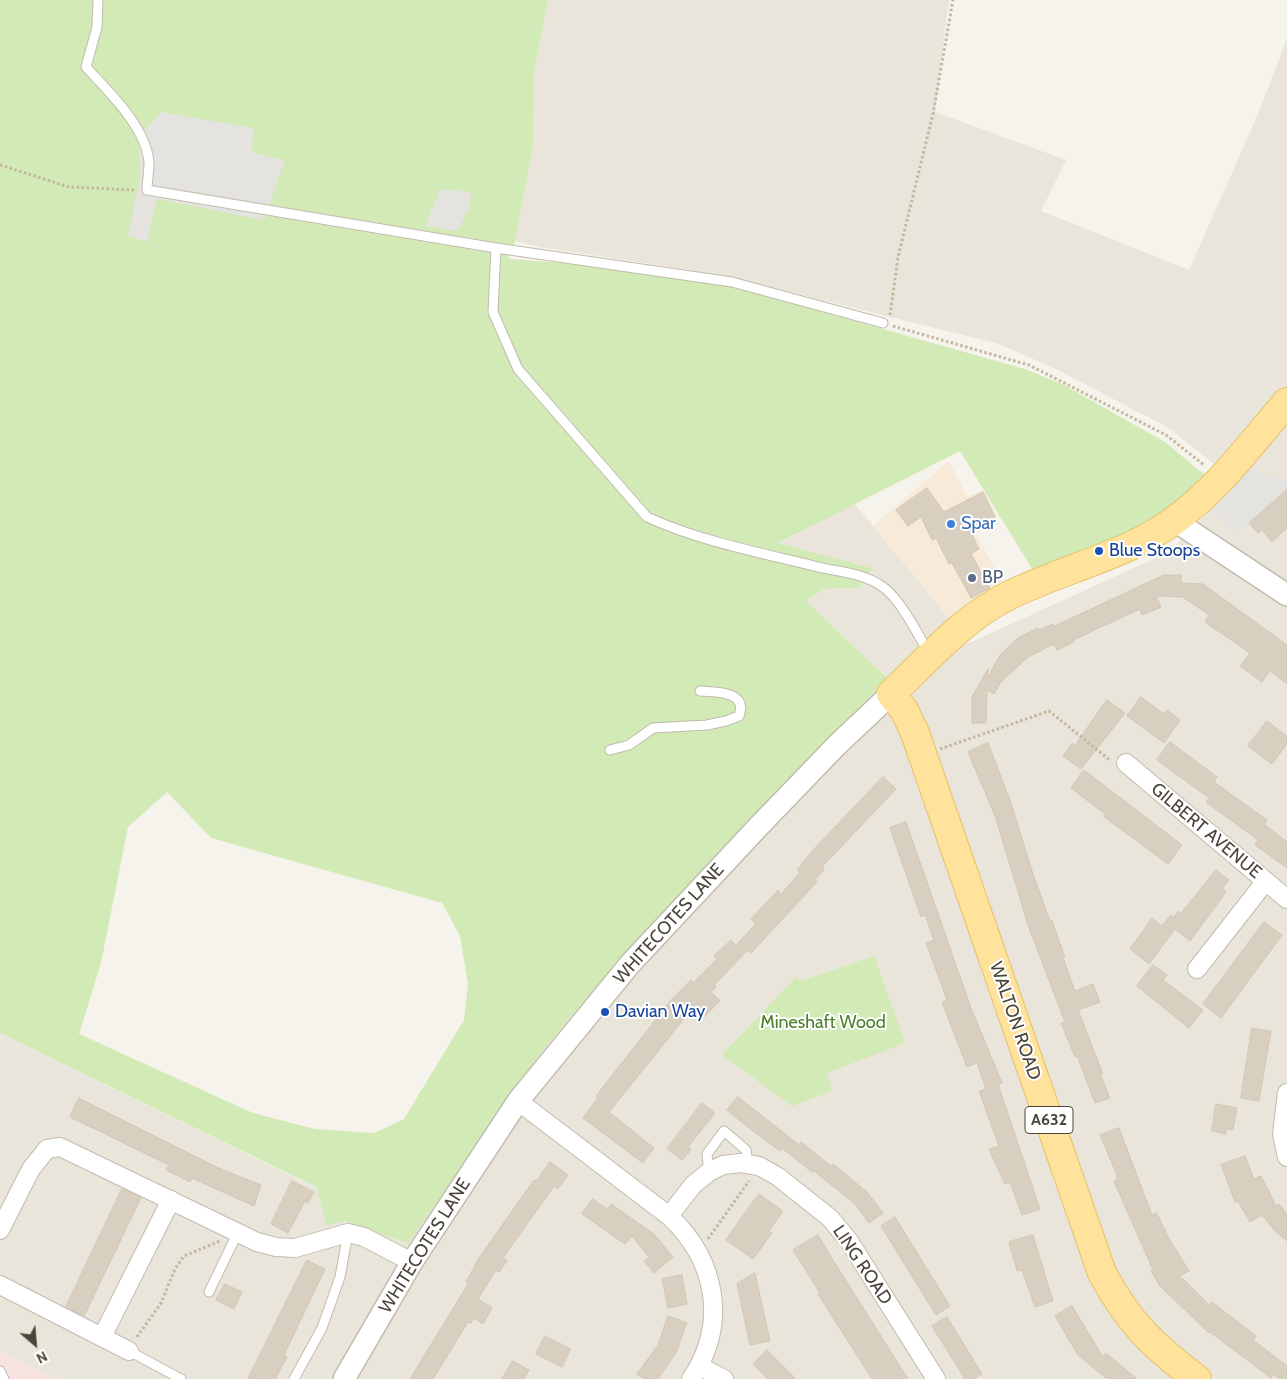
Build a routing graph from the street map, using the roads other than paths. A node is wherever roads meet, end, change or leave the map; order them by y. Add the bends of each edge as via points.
1 (98, 0) edge
2 (496, 248) junction
3 (883, 323) road end
4 (1287, 402) edge
5 (1175, 520) junction
6 (1287, 595) edge
7 (930, 656) junction
8 (700, 692) dead end
9 (891, 694) junction
10 (610, 750) dead end
11 (1126, 763) road end
12 (1265, 882) junction
13 (1287, 899) edge
14 (1197, 968) dead end
15 (1287, 1093) edge
16 (518, 1101) junction
17 (1287, 1157) edge
18 (754, 1165) junction
19 (709, 1172) junction
20 (170, 1200) junction
21 (669, 1216) junction
22 (0, 1230) edge
23 (233, 1230) junction
24 (348, 1233) junction
25 (412, 1262) junction
26 (0, 1285) edge
27 (209, 1292) dead end
28 (102, 1337) junction
29 (129, 1351) joint
30 (0, 1371) edge
31 (695, 1373) edge
32 (4, 1379) edge
33 (181, 1379) edge
34 (294, 1379) edge
35 (344, 1379) edge
36 (724, 1379) edge
37 (936, 1379) edge
38 (1197, 1379) edge

1 - 2 lane via 97,27 86,67 123,107 142,140 149,162 146,190
2 - 3 lane via 732,282
2 - 7 lane via 493,312 518,369 647,517 675,530 858,574 884,587 910,620
4 - 5 main road via 1221,478
5 - 6 street
5 - 7 main road via 1144,540 1008,596 964,626
7 - 9 main road
8 - 10 lane via 733,695 740,701 739,716 706,725 653,728 628,745
9 - 16 street, WHITECOTES LANE via 772,813 630,964
9 - 38 main road, WALTON ROAD / A632 via 913,726 1102,1273 1130,1320 1146,1338
11 - 12 street, GILBERT AVENUE
12 - 13 street, GILBERT AVENUE
12 - 14 street
15 - 17 street via 1282,1134
16 - 21 street
16 - 25 street, WHITECOTES LANE
18 - 19 street via 723,1166
18 - 19 lane via 746,1150 724,1131 707,1154
18 - 37 street, LING ROAD via 777,1176 830,1218 849,1241
19 - 21 street
20 - 22 street via 60,1147 47,1149 31,1169
20 - 23 street
20 - 28 street
21 - 31 street via 699,1253 713,1300 709,1345
23 - 24 street via 276,1247 295,1248
23 - 27 lane
24 - 25 street via 364,1237
24 - 34 lane via 340,1277 322,1328
25 - 35 street, WHITECOTES LANE
26 - 28 street
28 - 29 street
29 - 33 lane
30 - 32 lane
31 - 36 street

